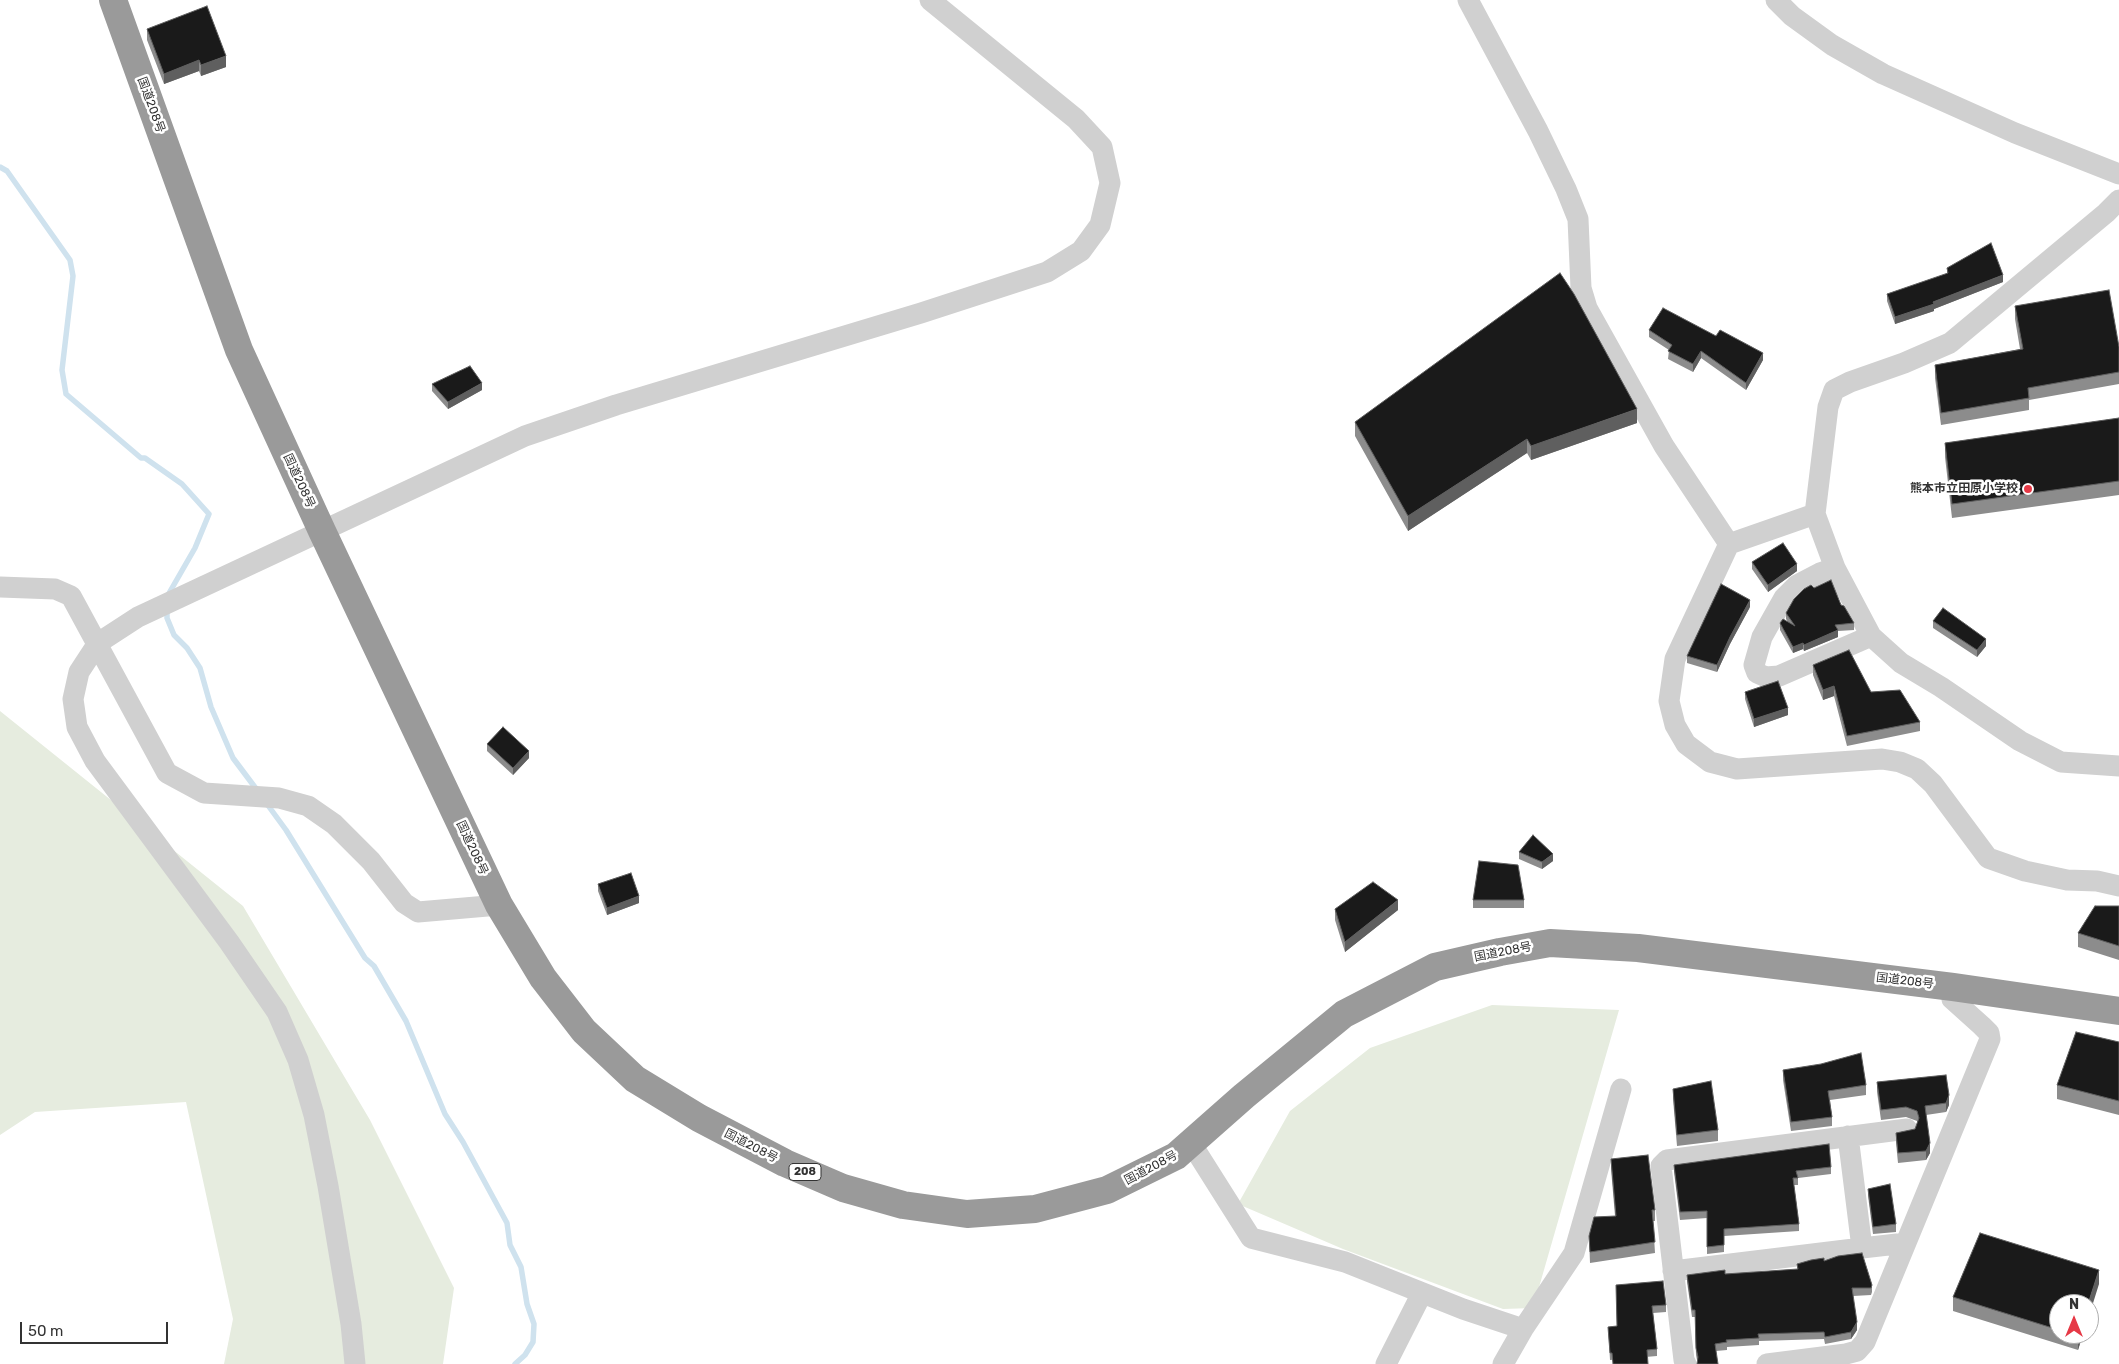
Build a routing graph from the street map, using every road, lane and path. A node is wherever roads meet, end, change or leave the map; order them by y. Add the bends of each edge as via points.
1 (113, 0) edge
2 (930, 0) edge
3 (1468, 0) edge
4 (1776, 0) edge
5 (2119, 174) edge
6 (2119, 200) edge
7 (1815, 514) junction
8 (322, 532) junction
9 (1729, 544) junction
10 (1836, 568) junction
11 (0, 587) edge
12 (1871, 636) junction
13 (98, 643) junction
14 (2119, 766) edge
15 (2119, 886) edge
16 (499, 905) junction
17 (1953, 987) junction
18 (2119, 1011) edge
19 (1621, 1089) dead end
20 (1907, 1129) edge
21 (1848, 1136) junction
22 (1191, 1143) junction
23 (1862, 1248) junction
24 (1903, 1248) junction
25 (1673, 1271) junction
26 (1422, 1293) junction
27 (1523, 1329) junction
28 (355, 1364) edge
29 (1386, 1364) edge
30 (1503, 1364) edge
31 (1686, 1364) edge
32 (1767, 1364) edge

1 - 8 highway, 国道208号 / 208 via 239,350
2 - 8 street via 1076,118 1102,147 1110,183 1100,224 1081,251 1048,272 525,436
3 - 9 street via 1538,131 1578,219 1581,288 1587,308 1664,446
4 - 5 street via 1832,45 1882,74
6 - 7 street via 1950,343 1834,390 1828,407
7 - 9 street
7 - 10 street
8 - 13 street via 138,617
8 - 16 highway, 国道208号 / 208
9 - 15 street via 1675,659 1669,701 1674,725 1686,744 1710,762 1737,769 1882,759 1900,762 1918,769 1933,784 1988,858 2025,871 2067,880 2097,880
10 - 12 street
10 - 12 street via 1797,585 1784,598 1762,637 1754,665 1757,673 1766,677 1779,676
11 - 13 street via 55,589 71,596
12 - 14 street via 1901,663 2020,741 2061,762
13 - 16 street via 167,772 204,793 279,798 308,806 334,824 371,861 404,903 418,912
13 - 28 street via 79,672 73,698 77,727 95,761 277,1012 298,1060 314,1115 351,1324
16 - 22 highway, 国道208号 / 208 via 542,978 584,1031 635,1079 698,1118 843,1188 903,1205 966,1214 1034,1209 1107,1190 1176,1156
17 - 18 highway, 国道208号 / 208
17 - 22 highway, 国道208号 / 208 via 1638,948 1550,944 1500,952 1435,967 1344,1014
17 - 24 street via 1952,999 1989,1033 1990,1039
19 - 27 street via 1574,1253
20 - 21 street
21 - 23 street
21 - 25 street via 1666,1160 1661,1166
22 - 26 street via 1251,1238 1345,1262
23 - 24 street via 1896,1244
23 - 25 street
24 - 32 street via 1865,1342 1857,1351
25 - 31 street
26 - 27 street
26 - 29 street
27 - 30 street

